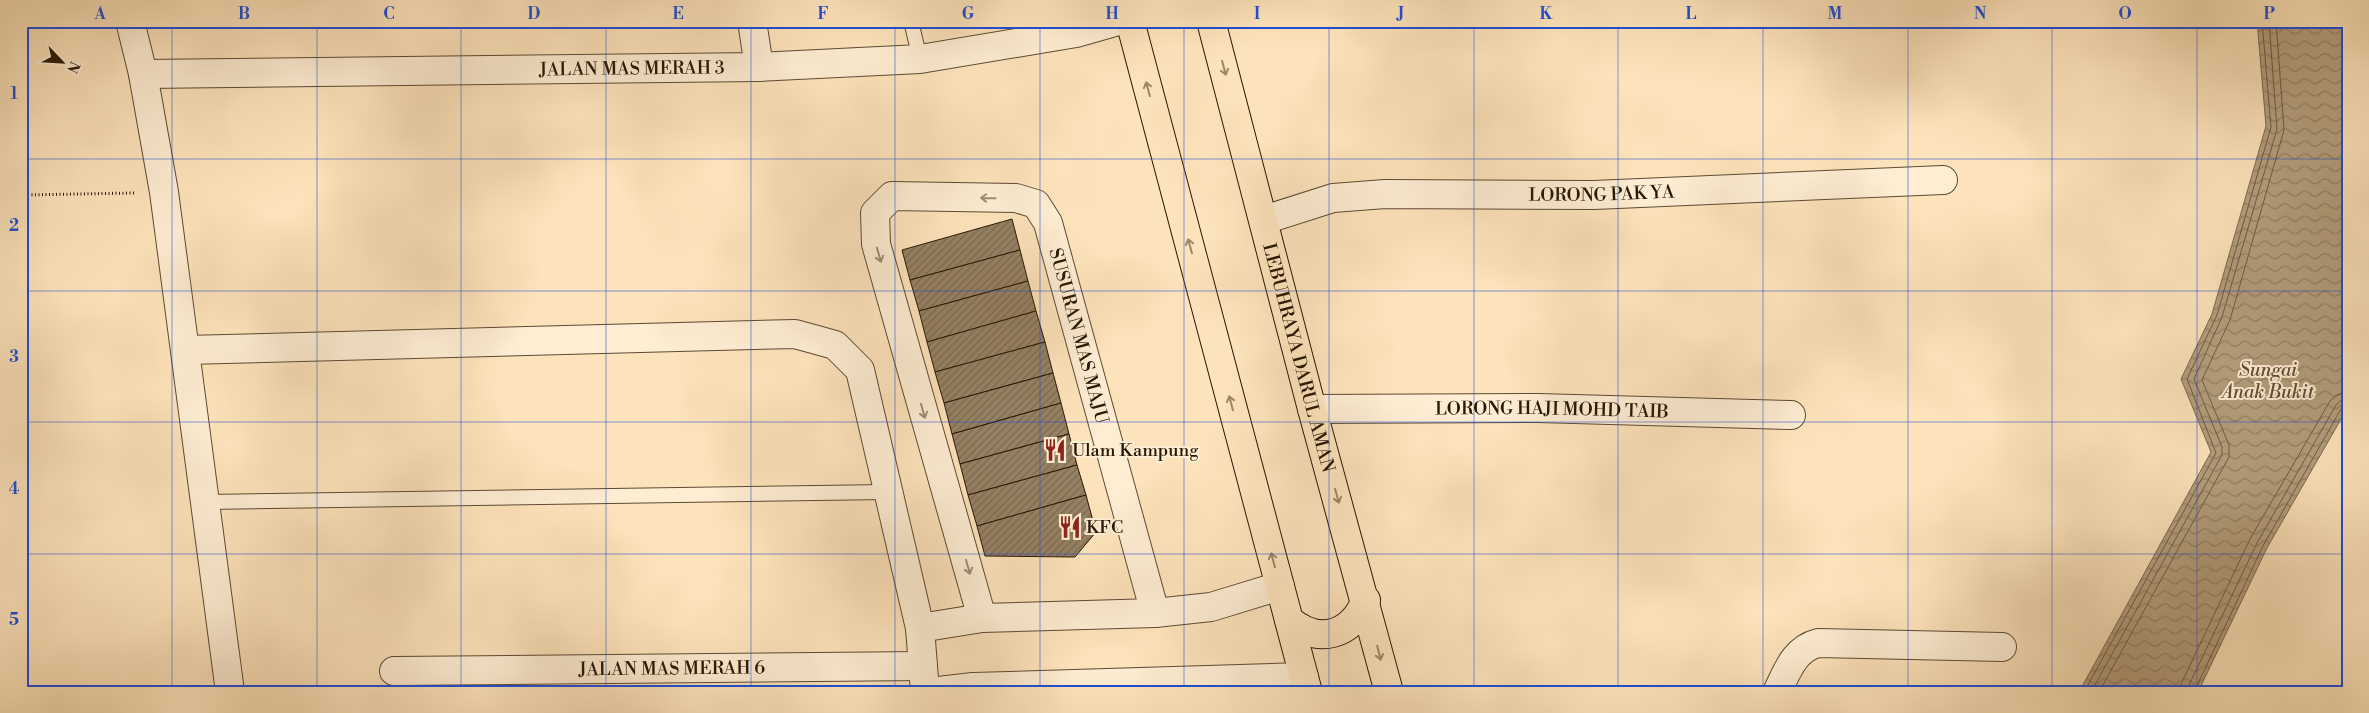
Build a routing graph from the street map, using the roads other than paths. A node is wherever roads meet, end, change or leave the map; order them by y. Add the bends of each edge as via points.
1 (130, 21) edge
2 (752, 21) edge
3 (911, 21) edge
4 (1118, 21) edge
5 (1130, 21) edge
6 (1211, 21) edge
7 (1075, 27) edge
8 (920, 59) junction
9 (759, 67) junction
10 (143, 74) junction
11 (1943, 180) dead end
12 (1264, 220) junction
13 (185, 350) junction
14 (1312, 409) junction
15 (1791, 415) dead end
16 (888, 492) junction
17 (205, 502) junction
18 (1280, 586) junction
19 (1366, 600) junction
20 (1155, 613) junction
21 (982, 618) junction
22 (1289, 620) junction
23 (920, 628) junction
24 (2002, 647) dead end
25 (394, 671) dead end
26 (924, 679) edge
27 (1306, 684) edge
28 (230, 692) edge
29 (930, 692) edge
30 (1389, 692) edge
31 (1777, 692) edge

1 - 10 street
2 - 9 street
3 - 8 lane
4 - 7 street, JALAN MAS MERAH 3
18 -> 5 highway
6 -> 12 highway, LEBUHRAYA DARUL AMAN
7 - 8 street, JALAN MAS MERAH 3
8 - 9 street, JALAN MAS MERAH 3
9 - 10 street, JALAN MAS MERAH 3
10 - 13 street via 164,192
11 - 12 street, LORONG PAK YA via 1594,195 1385,194 1332,198
12 - 14 highway, LEBUHRAYA DARUL AMAN
13 - 16 street via 795,334 835,345 860,370
13 - 17 street
14 - 15 street, LORONG HAJI MOHD TAIB via 1538,408
14 -> 19 highway, LEBUHRAYA DARUL AMAN
16 - 17 lane
16 - 23 street
17 - 28 street
18 - 20 street via 1211,607
18 - 22 highway
19 - 22 highway via 1354,621 1333,633 1309,633
19 -> 30 highway, LEBUHRAYA DARUL AMAN
20 - 21 street
20 -> 21 street, SUSURAN MAS MAJU via 1048,224 1036,204 1016,198 892,196 875,213 876,244
21 - 23 street
22 - 27 highway
23 - 26 street
24 - 31 street via 1818,643 1795,657
25 - 26 street, JALAN MAS MERAH 6
27 - 29 street via 973,687

